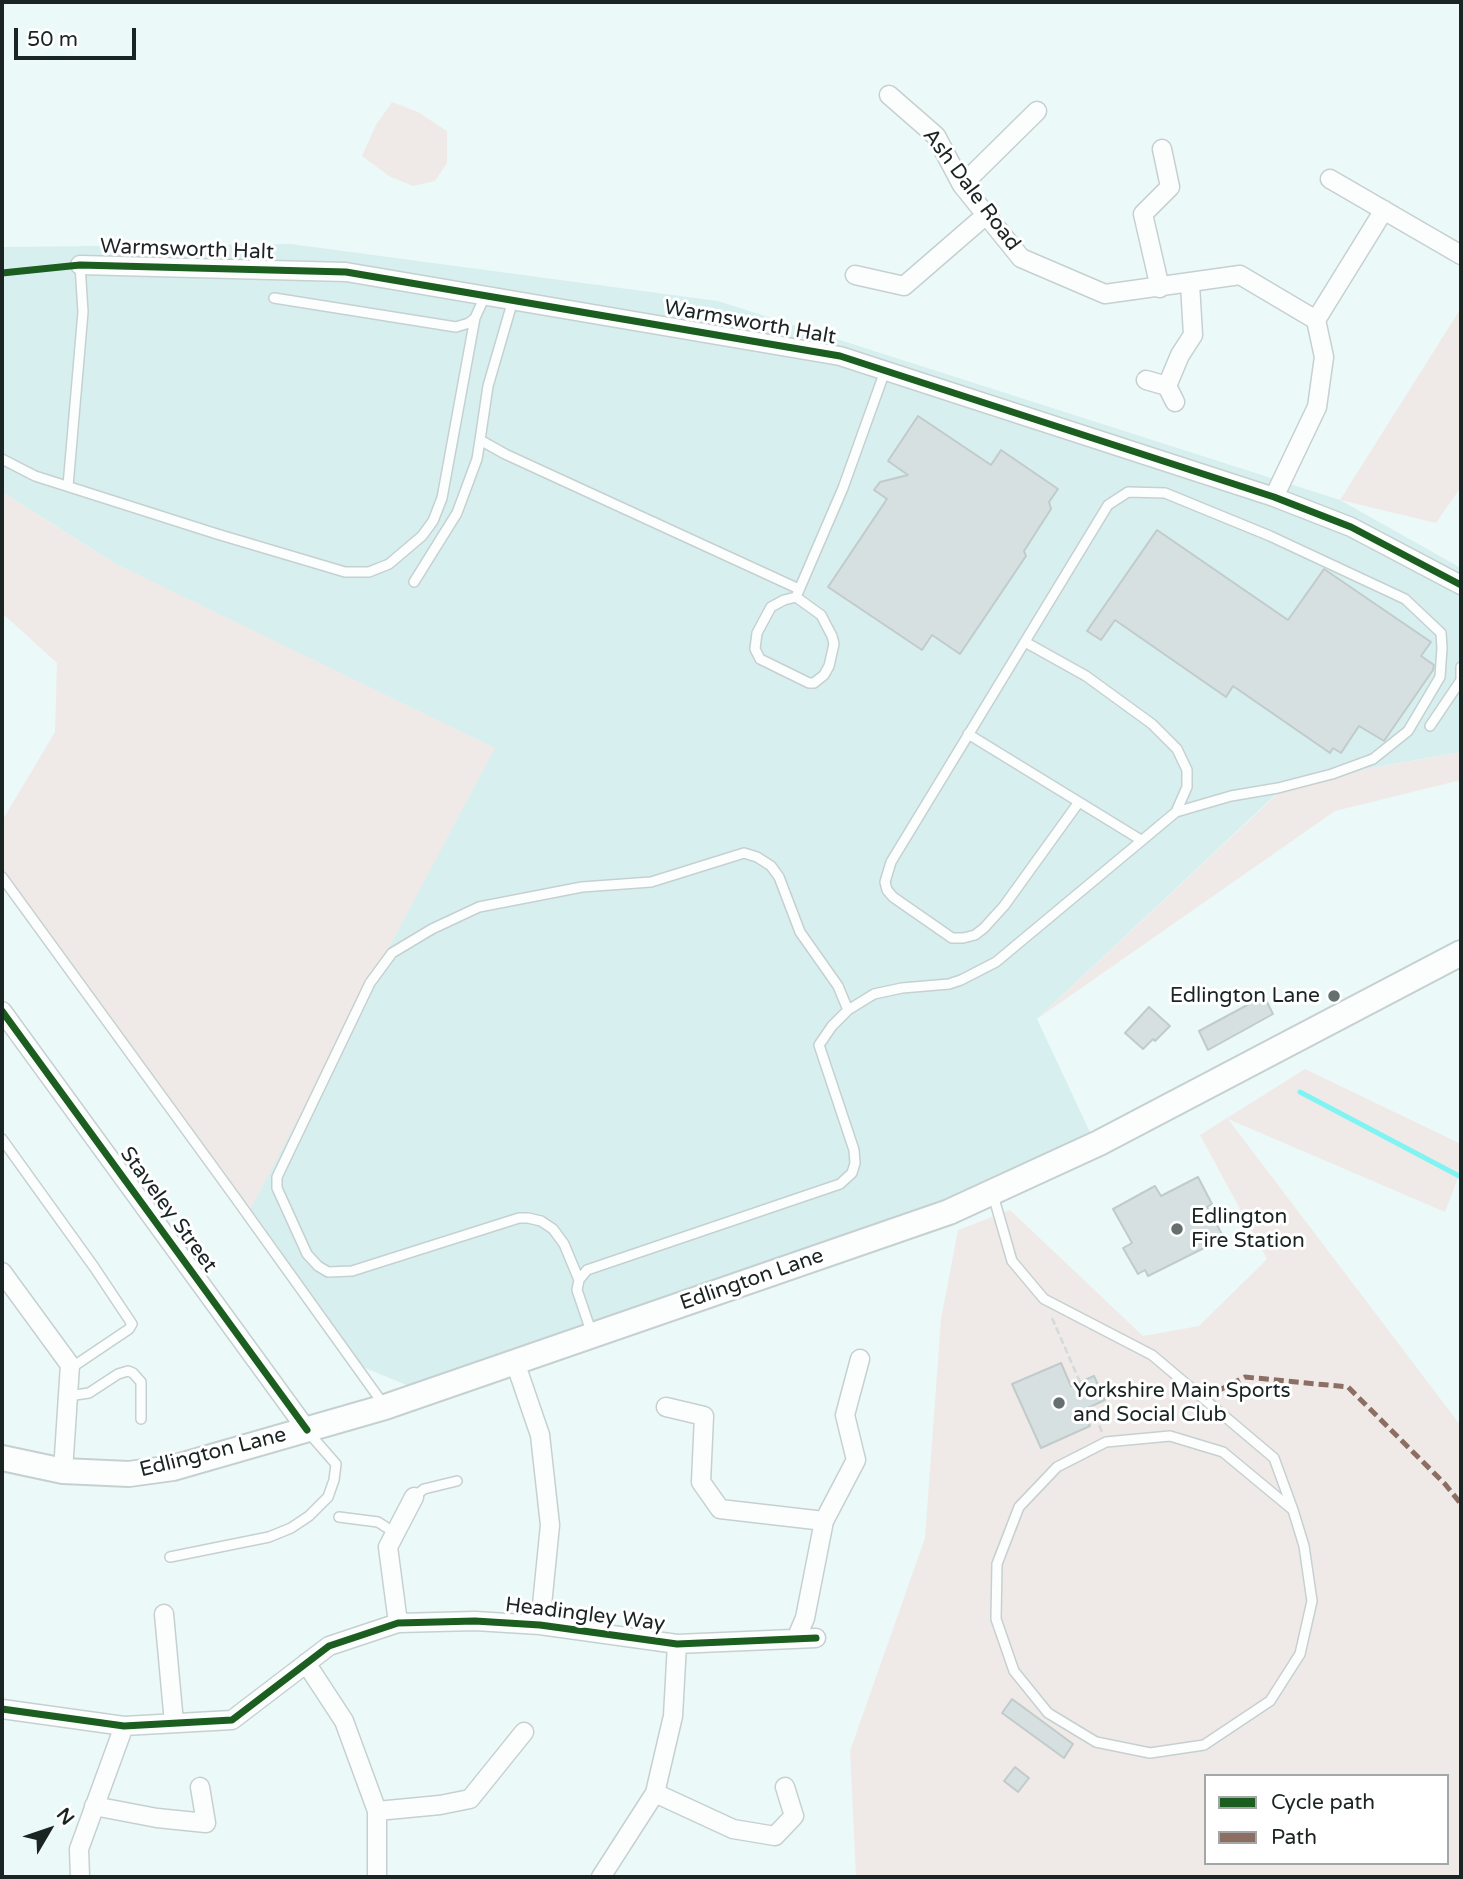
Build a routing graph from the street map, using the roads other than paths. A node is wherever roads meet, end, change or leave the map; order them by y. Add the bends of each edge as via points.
1 (889, 95) dead end
2 (1037, 111) dead end
3 (1162, 149) dead end
4 (1330, 179) dead end
5 (962, 185) junction
6 (1384, 210) junction
7 (986, 215) junction
8 (1461, 255) edge
9 (80, 265) joint
10 (855, 275) dead end
11 (1191, 284) junction
12 (1160, 288) junction
13 (485, 296) junction
14 (274, 298) dead end
15 (513, 300) junction
16 (475, 318) junction
17 (1316, 320) junction
18 (885, 370) junction
19 (1146, 380) dead end
20 (480, 440) junction
21 (2, 459) edge
22 (68, 486) junction
23 (1274, 497) junction
24 (414, 582) dead end
25 (1461, 585) edge
26 (797, 593) junction
27 (1025, 642) junction
28 (1461, 667) edge
29 (1430, 726) dead end
30 (968, 734) junction
31 (1079, 802) junction
32 (1175, 812) junction
33 (1141, 840) junction
34 (2, 877) edge
35 (1461, 953) edge
36 (848, 1010) junction
37 (2, 1011) edge
38 (2, 1139) edge
39 (993, 1193) junction
40 (2, 1272) edge
41 (579, 1280) junction
42 (592, 1335) junction
43 (860, 1359) dead end
44 (515, 1362) junction
45 (69, 1370) junction
46 (68, 1396) junction
47 (385, 1407) junction
48 (666, 1408) dead end
49 (141, 1419) dead end
50 (307, 1430) junction
51 (2, 1458) edge
52 (63, 1471) junction
53 (457, 1481) dead end
54 (415, 1497) joint
55 (1293, 1510) junction
56 (339, 1517) dead end
57 (824, 1521) junction
58 (396, 1533) junction
59 (170, 1557) dead end
60 (164, 1614) dead end
61 (398, 1622) junction
62 (540, 1625) junction
63 (816, 1638) dead end
64 (796, 1639) junction
65 (677, 1644) junction
66 (306, 1663) junction
67 (2, 1709) edge
68 (174, 1723) junction
69 (124, 1726) junction
70 (524, 1732) dead end
71 (200, 1787) dead end
72 (785, 1787) dead end
73 (655, 1793) junction
74 (94, 1806) junction
75 (377, 1811) junction
76 (80, 1877) edge
77 (377, 1877) edge
78 (601, 1877) edge

1 - 5 street, Ash Dale Road via 936,136
2 - 5 street
3 - 12 street via 1170,187 1143,214
4 - 6 street
5 - 7 street, Ash Dale Road
6 - 8 street
6 - 17 street
7 - 10 street via 904,286
7 - 12 street, Ash Dale Road via 1021,258 1105,295
9 - 13 street, Warmsworth Halt via 346,272
9 - 22 lane via 83,312
11 - 12 street, Ash Dale Road
11 - 17 street, Ash Dale Road via 1240,275
11 - 19 street via 1193,335 1181,355 1171,394
13 - 15 street, Warmsworth Halt
13 - 16 lane
14 - 16 lane via 456,327
15 - 18 street, Warmsworth Halt via 840,356
15 - 20 lane via 488,386
16 - 22 lane via 442,498 422,536 390,564 369,572 345,572
17 - 23 street via 1324,357 1317,407
18 - 23 street, Warmsworth Halt
18 - 26 lane via 843,488
20 - 24 lane via 457,513
20 - 26 lane
21 - 22 lane
23 - 25 street, Warmsworth Halt via 1351,527
26 - 26 lane via 771,607 757,633 755,649 764,662 814,683 829,666 834,644 821,615
27 - 30 lane
27 - 32 lane via 1086,676 1153,724 1177,749 1187,770 1187,787
27 - 32 lane via 1108,505 1128,492 1165,493 1270,536 1405,599 1441,633 1440,677 1408,730 1373,759 1332,774
28 - 29 lane via 1461,680
30 - 31 lane
30 - 31 lane via 891,862 885,882 893,897 952,938 975,935 984,928
31 - 33 lane
32 - 33 lane
33 - 36 lane via 996,962 949,984 874,994
34 - 47 lane
35 - 39 main road, Edlington Lane
36 - 41 lane via 819,1045 854,1150 852,1172 840,1184 587,1270
36 - 41 lane via 838,986 800,932 779,877 771,866 744,853 651,882 582,887 480,907 392,953 370,983 277,1177 277,1188 307,1254 328,1272 352,1271 528,1218 553,1229
37 - 50 street, Staveley Street
38 - 45 lane via 132,1324
39 - 42 main road, Edlington Lane
39 - 55 lane via 1012,1261 1044,1299 1152,1355 1204,1398 1274,1458
40 - 45 street
41 - 42 lane via 577,1290
42 - 44 main road, Edlington Lane
43 - 57 street via 845,1415 856,1460
44 - 47 main road, Edlington Lane
44 - 62 street via 540,1435 550,1525
45 - 46 street
46 - 49 lane via 89,1393 128,1371 141,1382
46 - 52 street
47 - 50 main road, Edlington Lane
48 - 57 street via 704,1416 701,1482 720,1509
50 - 52 main road, Edlington Lane via 173,1468 129,1474
50 - 59 lane via 336,1464 328,1497 309,1516 269,1536
51 - 52 main road, Edlington Lane
53 - 54 lane via 425,1489
54 - 58 street
55 - 55 lane via 1304,1546 1311,1601 1300,1654 1270,1701 1204,1745 1150,1753 1096,1742 1048,1713 1014,1671 996,1619 997,1563 1020,1507 1057,1467 1106,1442 1170,1436 1223,1452
56 - 58 lane via 378,1522
57 - 64 street via 806,1618
58 - 61 street via 388,1547
60 - 68 street
61 - 62 street, Headingley Way
61 - 66 street, Headingley Way via 329,1646
62 - 65 street, Headingley Way
63 - 64 street, Headingley Way
64 - 65 street, Headingley Way
65 - 73 street via 673,1716
66 - 68 street, Headingley Way via 232,1720
66 - 75 street via 344,1721
67 - 69 street, Headingley Way
68 - 69 street, Headingley Way
69 - 74 street
70 - 75 street via 470,1799
71 - 74 street via 206,1823
72 - 73 street via 794,1816 775,1836 733,1829
73 - 78 street
74 - 76 street via 79,1849
75 - 77 street

